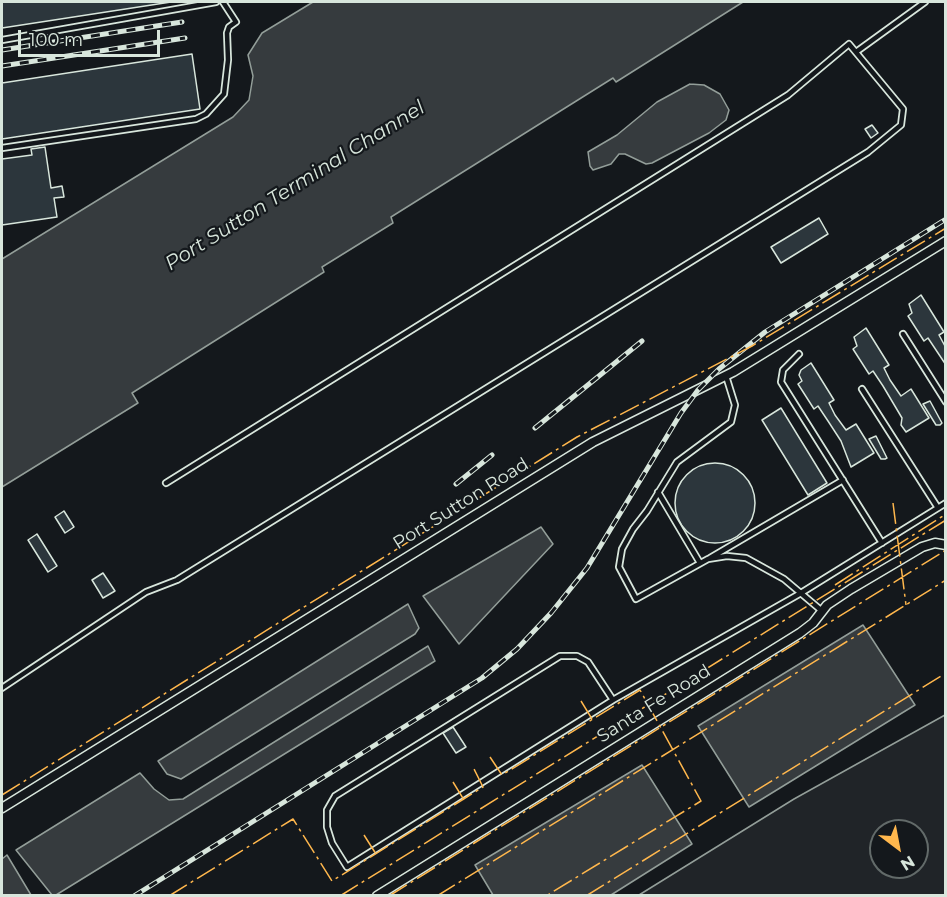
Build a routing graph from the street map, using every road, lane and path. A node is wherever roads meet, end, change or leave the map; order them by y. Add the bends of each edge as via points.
1 (216, 2) edge
2 (223, 2) edge
3 (925, 2) edge
4 (2, 40) edge
5 (856, 52) junction
6 (2, 148) edge
7 (945, 241) edge
8 (903, 333) dead end
9 (799, 354) dead end
10 (726, 376) junction
11 (862, 389) dead end
12 (945, 402) edge
13 (843, 480) junction
14 (166, 483) dead end
15 (658, 492) junction
16 (945, 503) edge
17 (938, 508) junction
18 (882, 543) junction
19 (945, 545) edge
20 (708, 559) junction
21 (700, 563) junction
22 (801, 593) junction
23 (822, 611) junction
24 (2, 688) edge
25 (613, 700) junction
26 (2, 808) edge
27 (376, 896) edge

1 - 4 lane
2 - 6 lane via 236,22 226,33 224,94 206,114
3 - 5 lane
5 - 14 lane via 849,44 788,95
5 - 24 lane via 903,109 901,125 868,152 177,580 146,592
7 - 10 street, Port Sutton Road
8 - 12 lane
9 - 13 lane via 783,370 781,382
10 - 15 lane via 735,405 731,422 677,462
10 - 26 street, Port Sutton Road via 593,442
11 - 17 lane
13 - 18 lane
13 - 20 lane
15 - 21 lane
15 - 21 lane via 622,549 619,567 636,598
16 - 17 lane
17 - 18 lane
18 - 22 lane
19 - 23 street, Santa Fe Road via 922,547
20 - 21 lane
20 - 22 lane via 746,558
22 - 23 lane
22 - 25 lane
23 - 27 street, Santa Fe Road via 800,633
25 - 25 lane via 588,662 577,656 560,656 335,796 327,810 332,843 347,867

